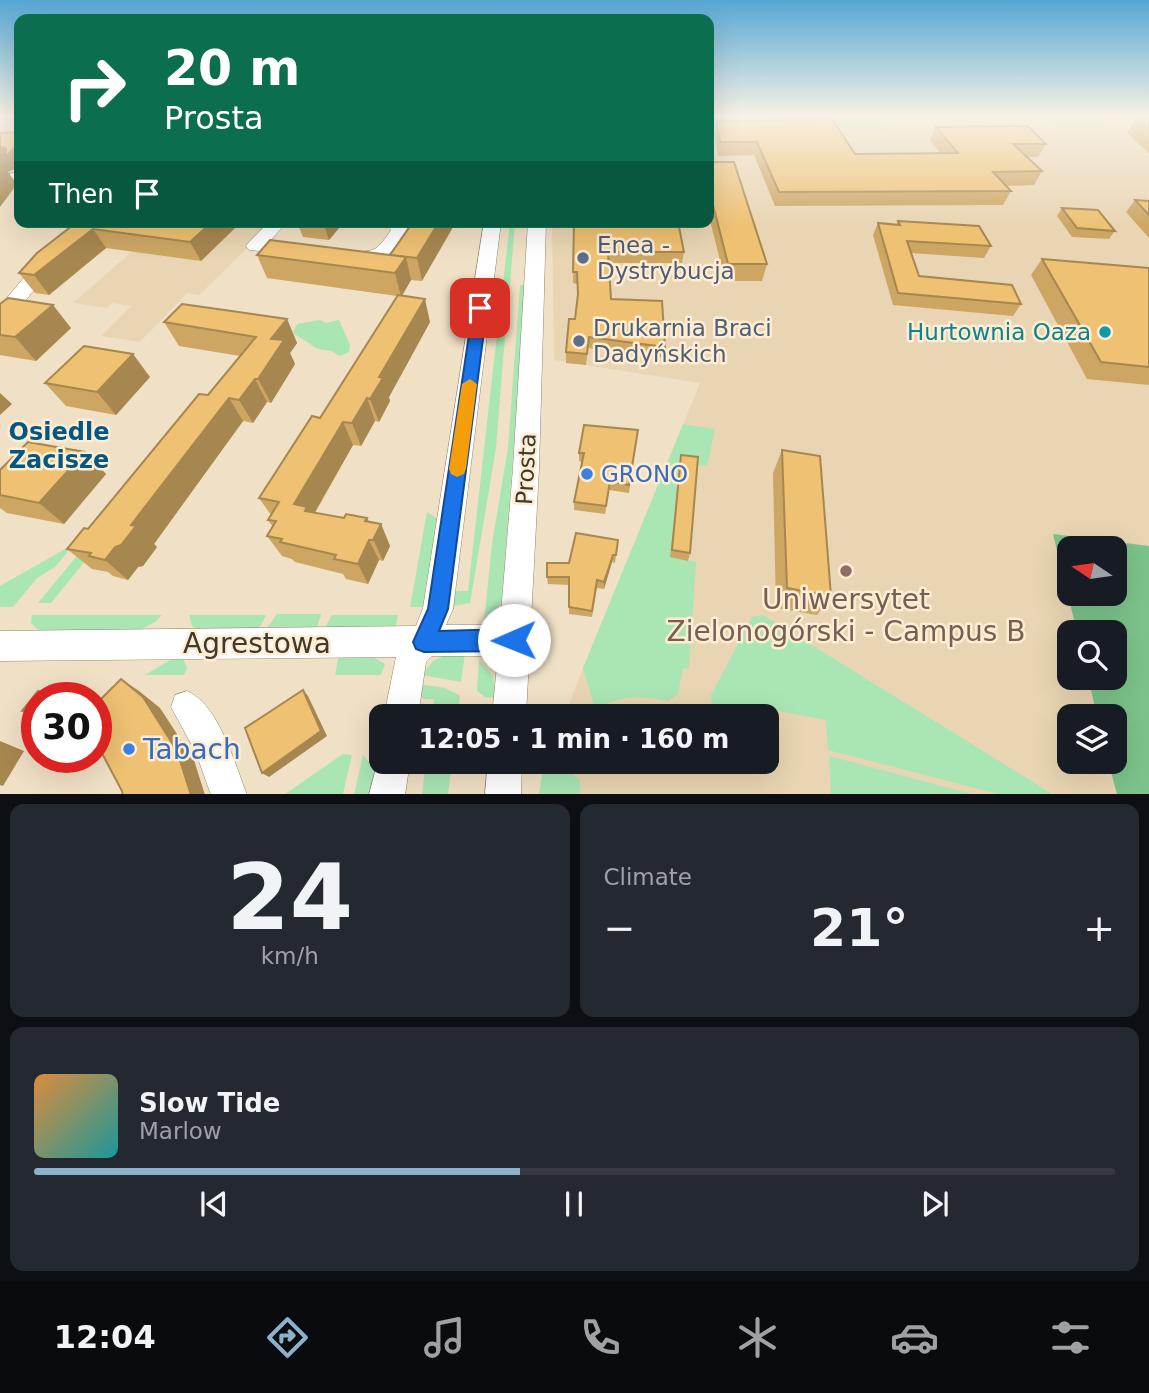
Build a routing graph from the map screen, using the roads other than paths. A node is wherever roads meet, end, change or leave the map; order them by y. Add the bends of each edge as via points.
1 (82, 228) edge
2 (273, 228) edge
3 (399, 228) edge
4 (492, 228) edge
5 (537, 228) edge
6 (310, 252) edge
7 (335, 255) edge
8 (0, 319) edge
9 (514, 640) junction
10 (424, 642) junction
11 (0, 646) edge
12 (403, 704) edge
13 (510, 704) edge
14 (187, 707) dead end
15 (391, 774) edge
16 (504, 774) edge
17 (229, 794) edge
18 (387, 794) edge
19 (503, 794) edge

1 - 8 street via 50,258
2 - 6 street via 255,246
3 - 7 street via 384,254 369,259
4 - 10 street via 438,609
5 - 9 street, Prosta
9 - 10 street, Agrestowa
9 - 13 street, Prosta
10 - 11 street, Agrestowa
10 - 12 street via 412,655
14 - 17 street via 210,744
15 - 18 street
16 - 19 street

